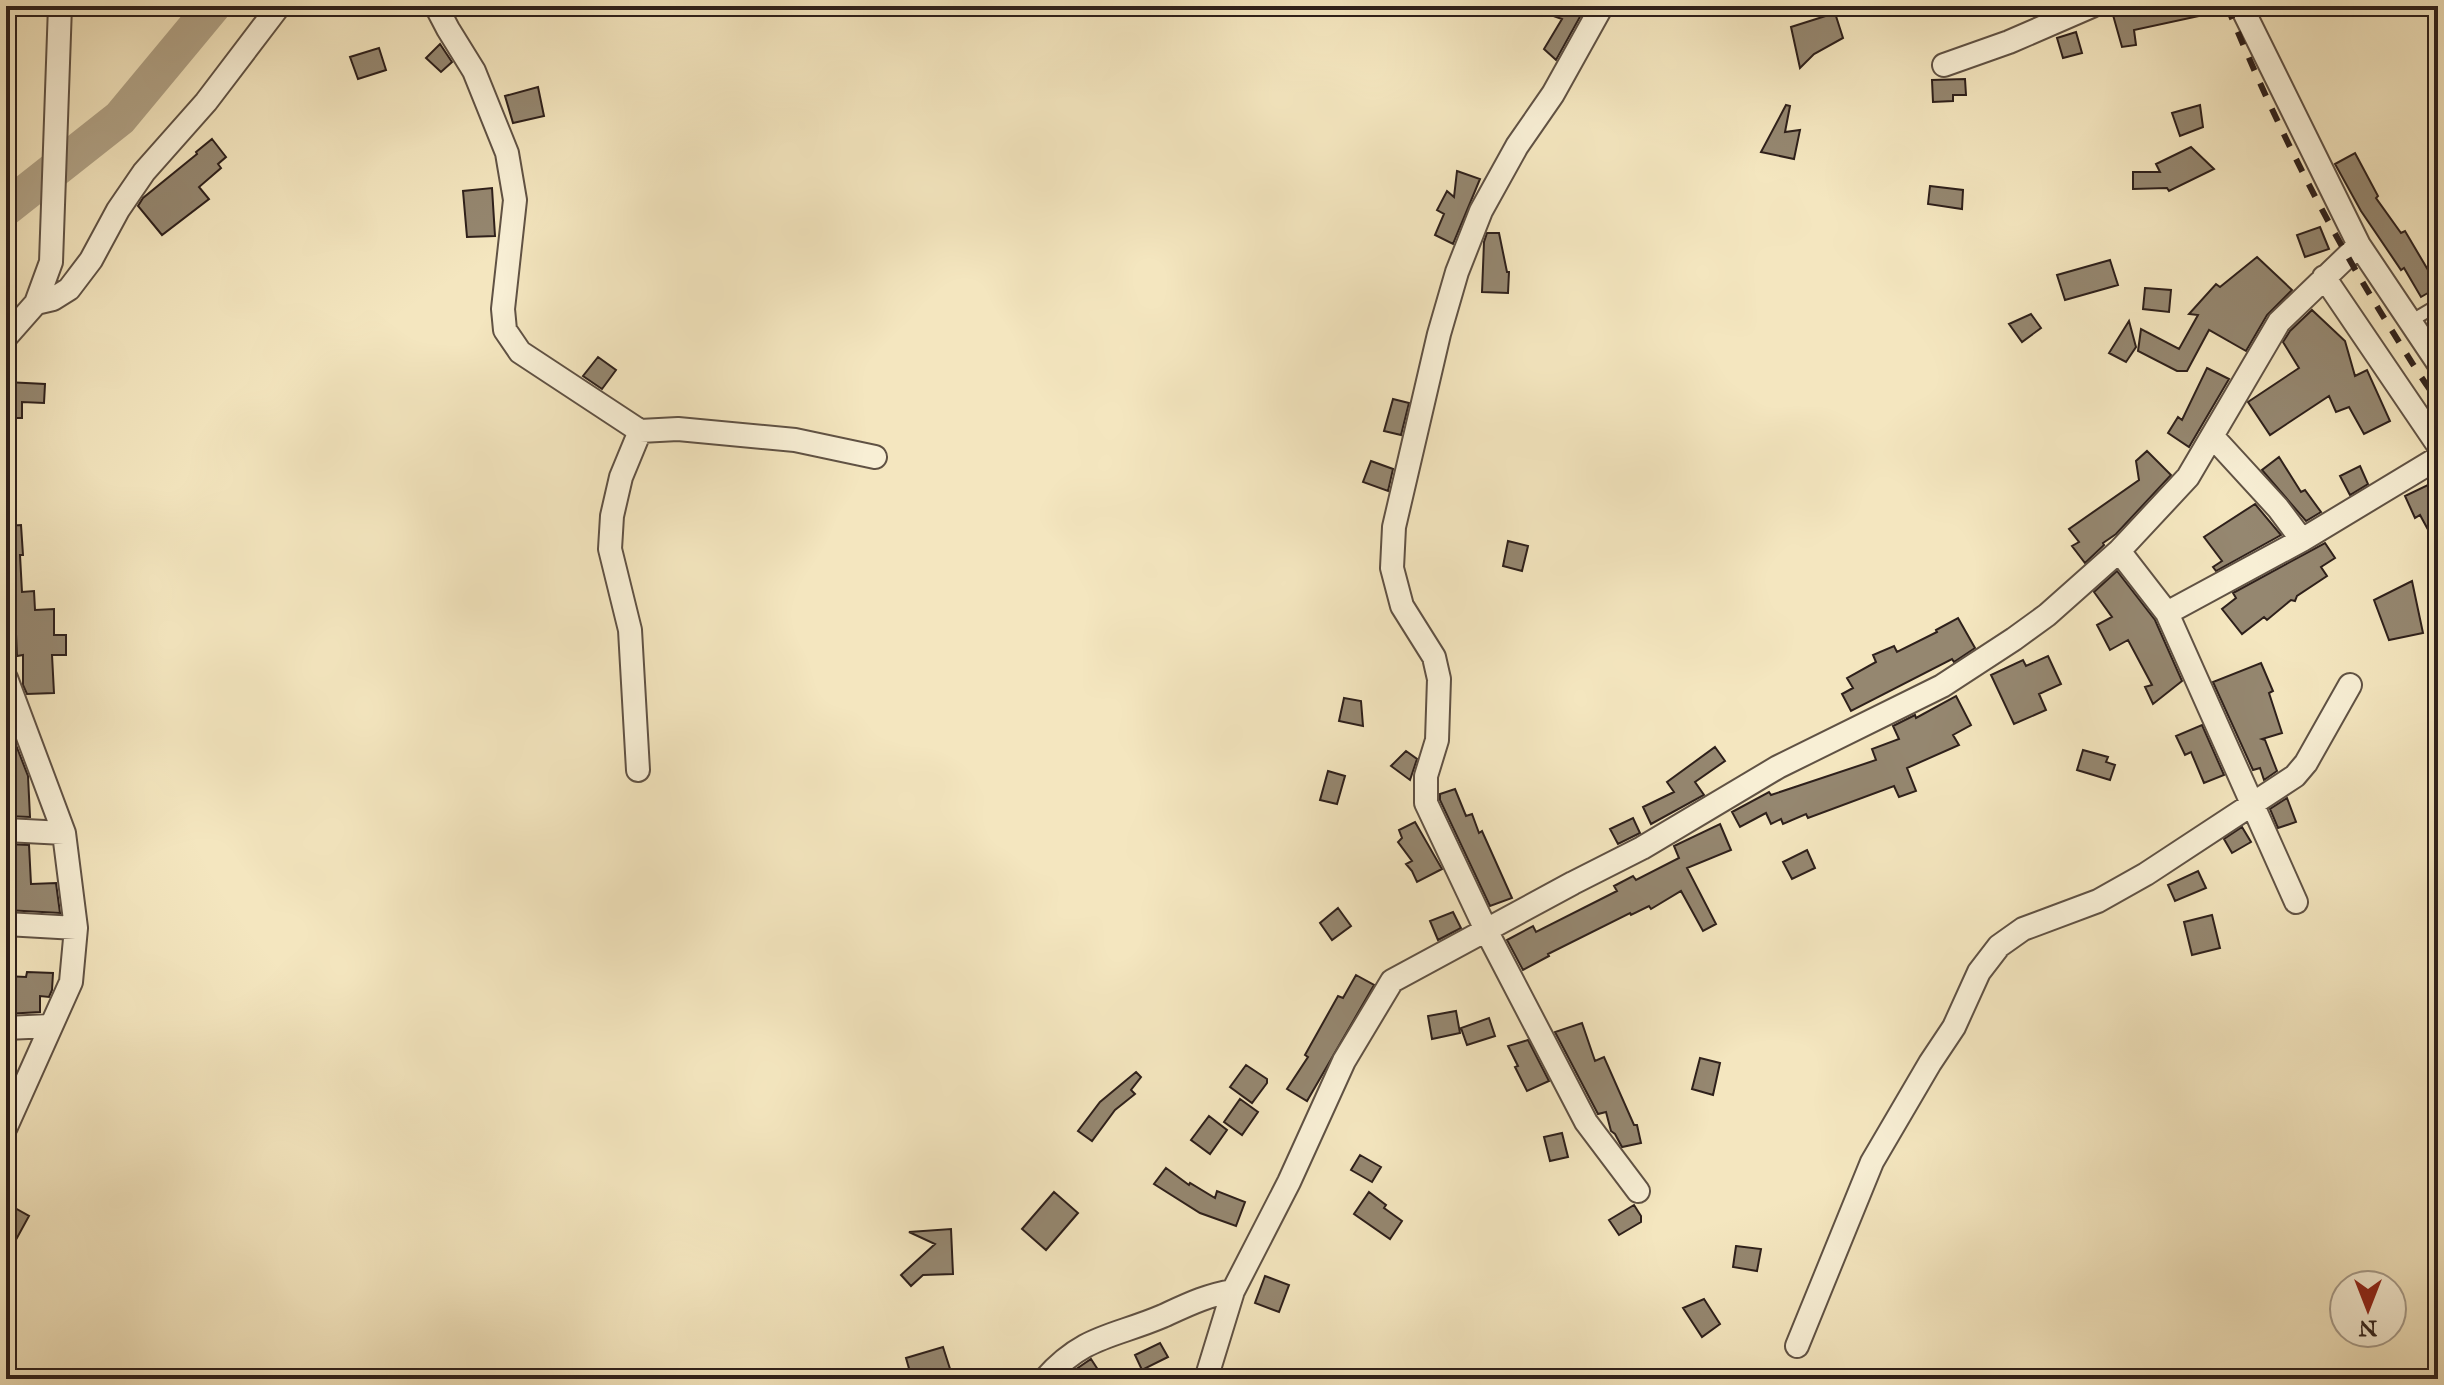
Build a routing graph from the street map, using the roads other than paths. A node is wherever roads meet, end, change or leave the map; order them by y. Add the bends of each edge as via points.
1 (279, 6) edge
2 (436, 6) edge
3 (1602, 6) edge
4 (2092, 6) edge
5 (2241, 6) edge
6 (60, 7) edge
7 (1944, 65) dead end
8 (2359, 245) junction
9 (2324, 277) junction
10 (36, 303) junction
11 (2438, 305) edge
12 (2411, 321) junction
13 (6, 337) edge
14 (2438, 363) edge
15 (640, 431) junction
16 (2212, 436) junction
17 (2438, 445) edge
18 (875, 457) dead end
19 (2438, 458) edge
20 (2302, 540) junction
21 (2119, 551) junction
22 (2167, 613) junction
23 (6, 678) edge
24 (2350, 685) dead end
25 (16, 736) edge
26 (638, 770) dead end
27 (2253, 803) junction
28 (6, 830) edge
29 (64, 833) junction
30 (2296, 902) dead end
31 (6, 924) edge
32 (76, 928) junction
33 (1487, 932) junction
34 (50, 1026) junction
35 (6, 1028) edge
36 (6, 1127) edge
37 (1638, 1191) dead end
38 (1233, 1291) junction
39 (1797, 1346) dead end
40 (1045, 1379) edge
41 (1206, 1379) edge

1 - 10 street via 144,172 69,289
2 - 15 street via 474,71 507,153 515,200 505,330 520,352
3 - 33 street via 1476,223 1439,334 1394,527 1392,568 1402,606 1434,657 1439,679 1437,740 1426,776 1426,803
4 - 7 street
5 - 8 street
6 - 10 street via 51,262
8 - 9 street
8 - 12 street
9 - 16 street via 2279,322
9 - 17 street
10 - 13 street
11 - 12 lane
12 - 14 street
15 - 18 street via 678,429 795,440
15 - 26 street via 621,477 610,549 630,630
16 - 20 street
16 - 21 street via 2188,477
19 - 20 street
20 - 22 street
21 - 22 street
21 - 33 street via 2047,615 1942,686 1778,767
22 - 27 street
23 - 25 street
24 - 27 street via 2306,763
25 - 29 street
27 - 30 street
27 - 39 street via 2146,874 2098,901 2023,929 1999,946 1979,972 1954,1027 1872,1162
28 - 29 street
29 - 32 street
31 - 32 street
32 - 34 street via 71,982
33 - 37 street via 1586,1122
33 - 38 street via 1392,981 1344,1061
34 - 35 street
34 - 36 street
38 - 40 street via 1209,1295 1100,1338
38 - 41 street

